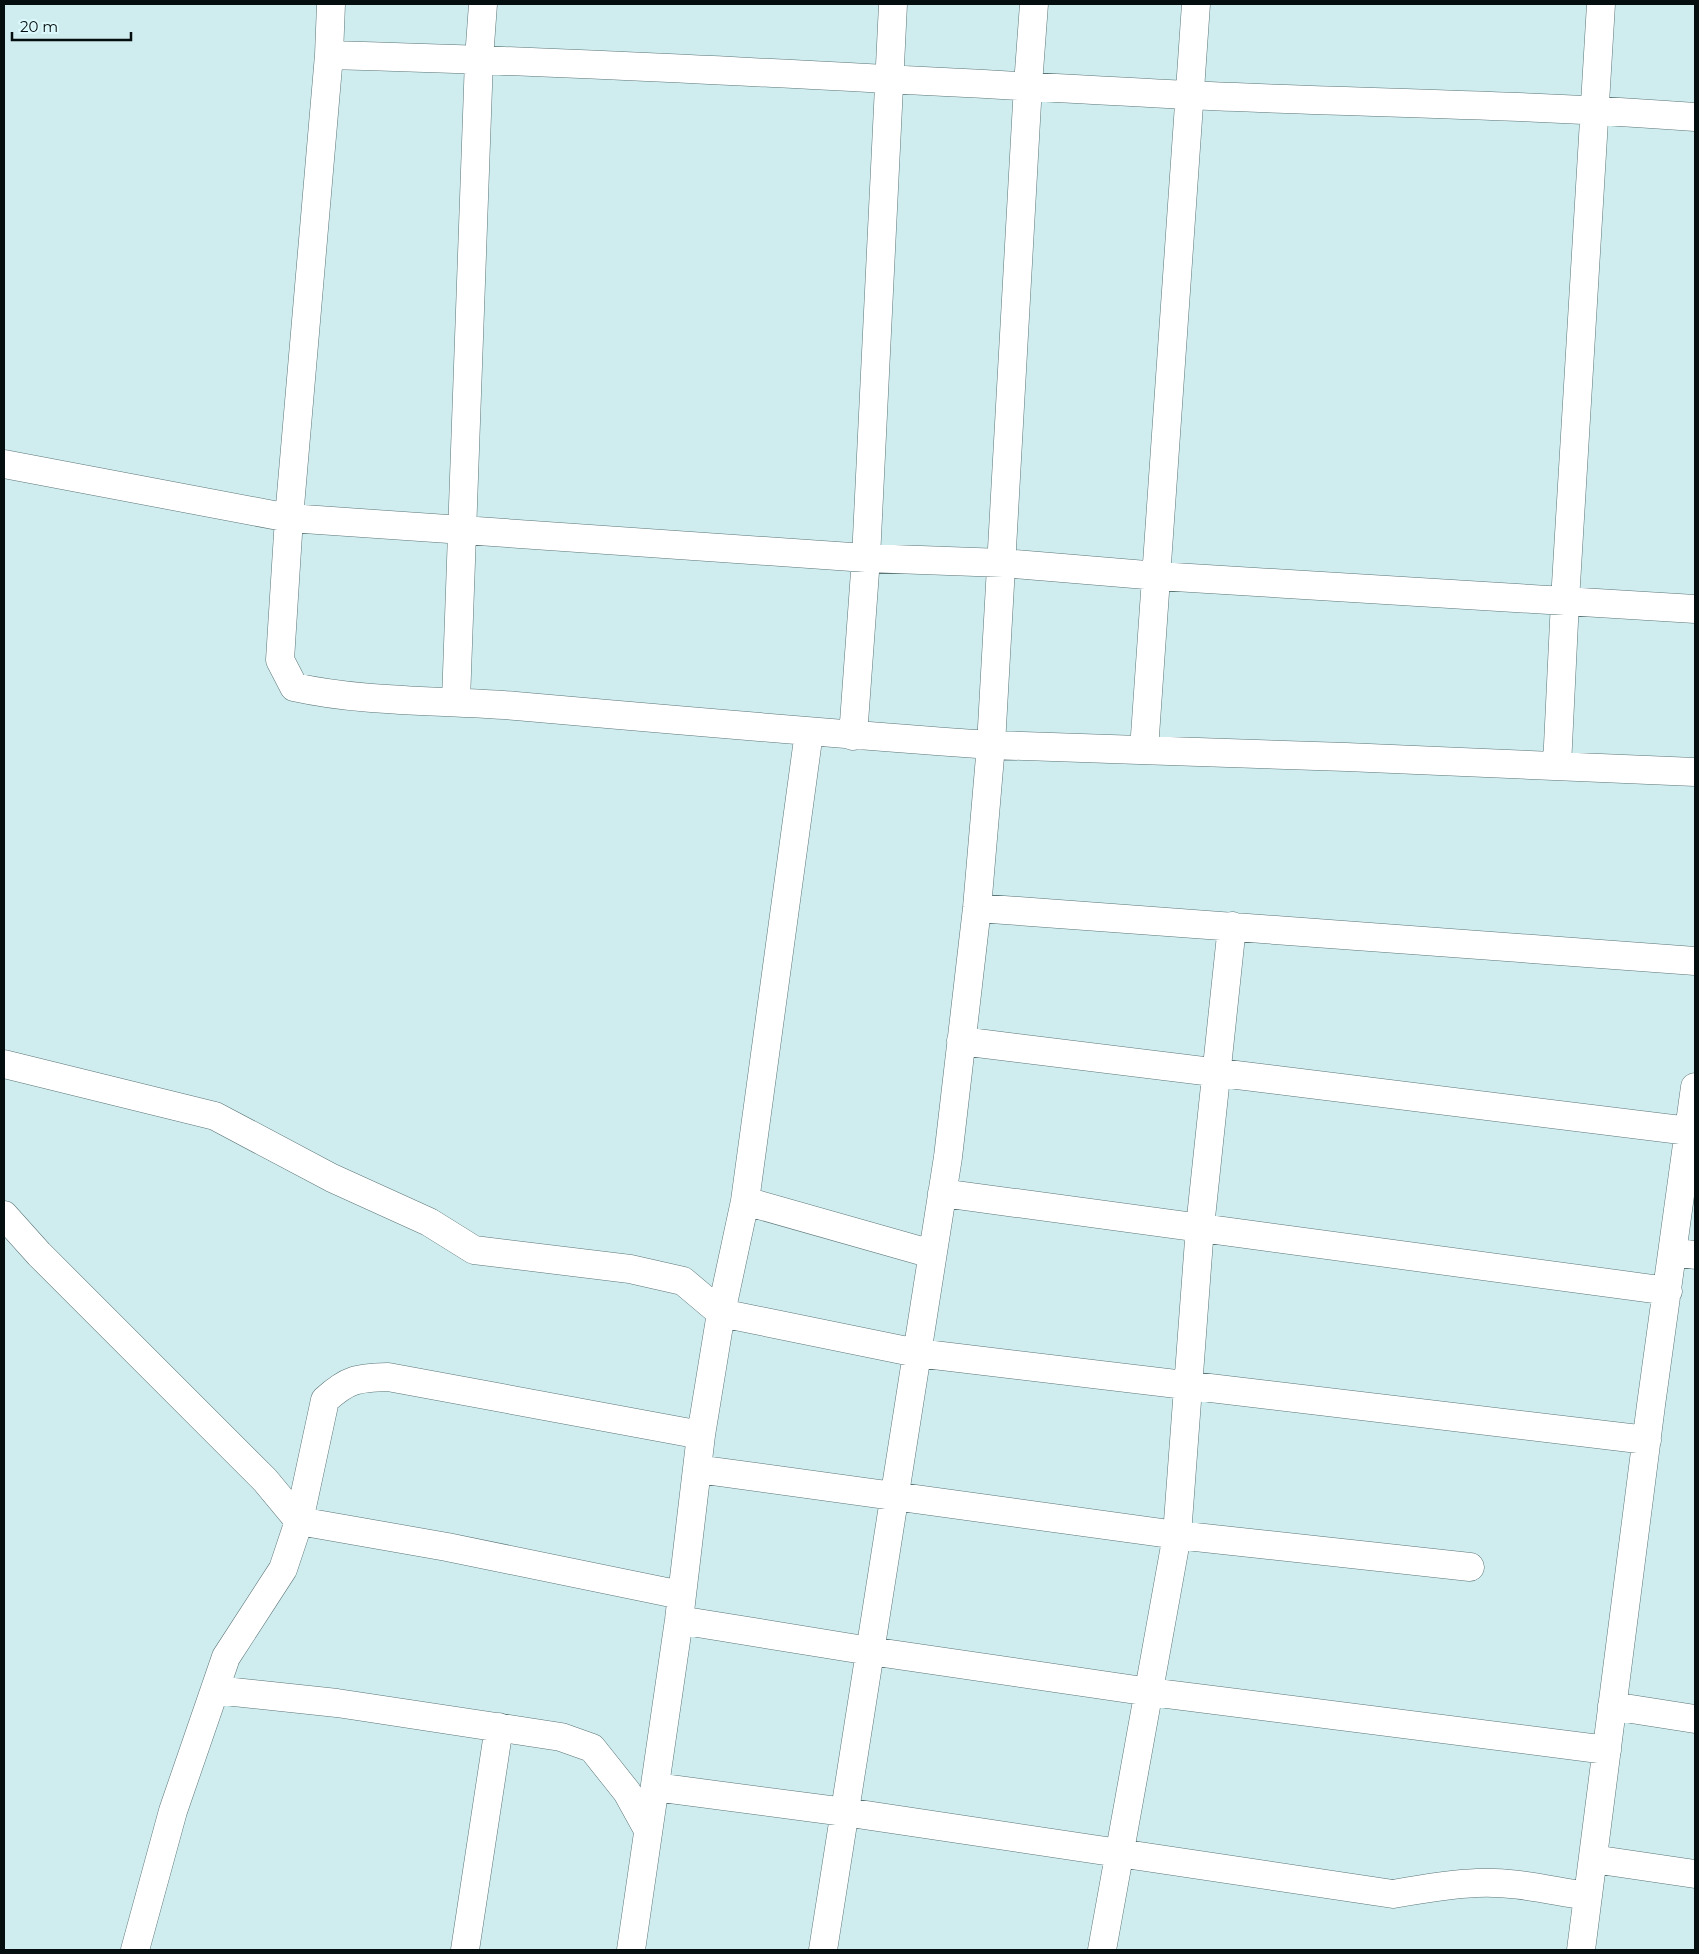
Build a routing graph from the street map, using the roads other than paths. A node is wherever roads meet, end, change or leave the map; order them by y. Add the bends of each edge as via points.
1 (330, 4) edge
2 (483, 4) edge
3 (893, 4) edge
4 (1034, 4) edge
5 (1196, 4) edge
6 (1601, 4) edge
7 (329, 55) junction
8 (479, 59) junction
9 (889, 80) junction
10 (1028, 86) junction
11 (1190, 95) junction
12 (1594, 109) junction
13 (1695, 117) edge
14 (4, 464) edge
15 (289, 518) junction
16 (461, 530) junction
17 (866, 558) junction
18 (1003, 563) junction
19 (1158, 576) junction
20 (1565, 601) junction
21 (1695, 609) edge
22 (456, 701) junction
23 (809, 732) junction
24 (853, 736) junction
25 (991, 745) junction
26 (1144, 750) junction
27 (1557, 766) junction
28 (1695, 772) edge
29 (977, 908) junction
30 (1232, 926) junction
31 (1695, 961) edge
32 (961, 1041) junction
33 (4, 1064) edge
34 (1218, 1073) junction
35 (1695, 1087) edge
36 (1690, 1131) junction
37 (942, 1193) junction
38 (745, 1201) junction
39 (4, 1215) edge
40 (1200, 1227) junction
41 (932, 1254) junction
42 (1684, 1254) edge
43 (1668, 1290) junction
44 (721, 1313) junction
45 (917, 1353) junction
46 (1187, 1386) junction
47 (701, 1435) junction
48 (1647, 1440) junction
49 (697, 1469) junction
50 (894, 1498) junction
51 (299, 1521) junction
52 (1177, 1535) junction
53 (1470, 1567) dead end
54 (680, 1607) junction
55 (870, 1651) junction
56 (215, 1690) junction
57 (1150, 1692) junction
58 (1612, 1706) junction
59 (1695, 1719) edge
60 (500, 1727) junction
61 (1607, 1750) junction
62 (655, 1787) junction
63 (844, 1812) junction
64 (648, 1830) junction
65 (1121, 1853) junction
66 (1593, 1859) junction
67 (1695, 1874) edge
68 (1588, 1896) junction
69 (135, 1950) edge
70 (465, 1950) edge
71 (632, 1950) edge
72 (822, 1950) edge
73 (1102, 1950) edge
74 (1581, 1950) edge

1 - 7 street
2 - 8 street
3 - 9 street
4 - 10 street
5 - 11 street
6 - 12 street
7 - 8 street
7 - 15 street
8 - 9 street
8 - 16 street
9 - 10 street
9 - 17 street
10 - 11 street
10 - 18 street
11 - 12 street
11 - 19 street
12 - 13 street
12 - 20 street
14 - 15 street
15 - 16 street
15 - 22 street via 280,660 294,687 330,695
16 - 17 street
16 - 22 street
17 - 18 street
17 - 24 street
18 - 19 street
18 - 25 street
19 - 20 street
19 - 26 street
20 - 21 street
20 - 27 street
22 - 23 street
23 - 24 street
23 - 38 street
24 - 25 street
25 - 26 street
25 - 29 street
26 - 27 street
27 - 28 street
29 - 30 street
29 - 32 street
30 - 31 street
30 - 34 street
32 - 34 street
32 - 37 street
33 - 44 street via 215,1116 332,1178 428,1222 474,1250 630,1269 683,1281
34 - 36 street
34 - 40 street
35 - 36 street
36 - 42 street
37 - 40 street
37 - 41 street
38 - 41 street
38 - 44 street
39 - 51 street via 265,1480
40 - 43 street
40 - 46 street
41 - 45 street
42 - 43 street
43 - 48 street
44 - 45 street
44 - 47 street
45 - 46 street
45 - 50 street
46 - 48 street
46 - 52 street
47 - 49 street
47 - 51 street via 388,1377 358,1378 325,1400
48 - 58 street
49 - 50 street
49 - 54 street
50 - 52 street
50 - 55 street
51 - 54 street via 447,1547
51 - 56 street via 283,1569 226,1657
52 - 53 street
52 - 57 street
54 - 55 street
54 - 62 street
55 - 57 street
55 - 63 street
56 - 60 street via 337,1703
56 - 69 street via 173,1810
57 - 61 street
57 - 65 street
58 - 59 street
58 - 61 street
60 - 64 street via 561,1737 592,1748 627,1792
60 - 70 street
61 - 66 street
62 - 63 street
62 - 64 street
63 - 65 street
63 - 72 street
64 - 71 street
65 - 68 street via 1393,1894 1479,1882
65 - 73 street
66 - 67 street
66 - 68 street
68 - 74 street

